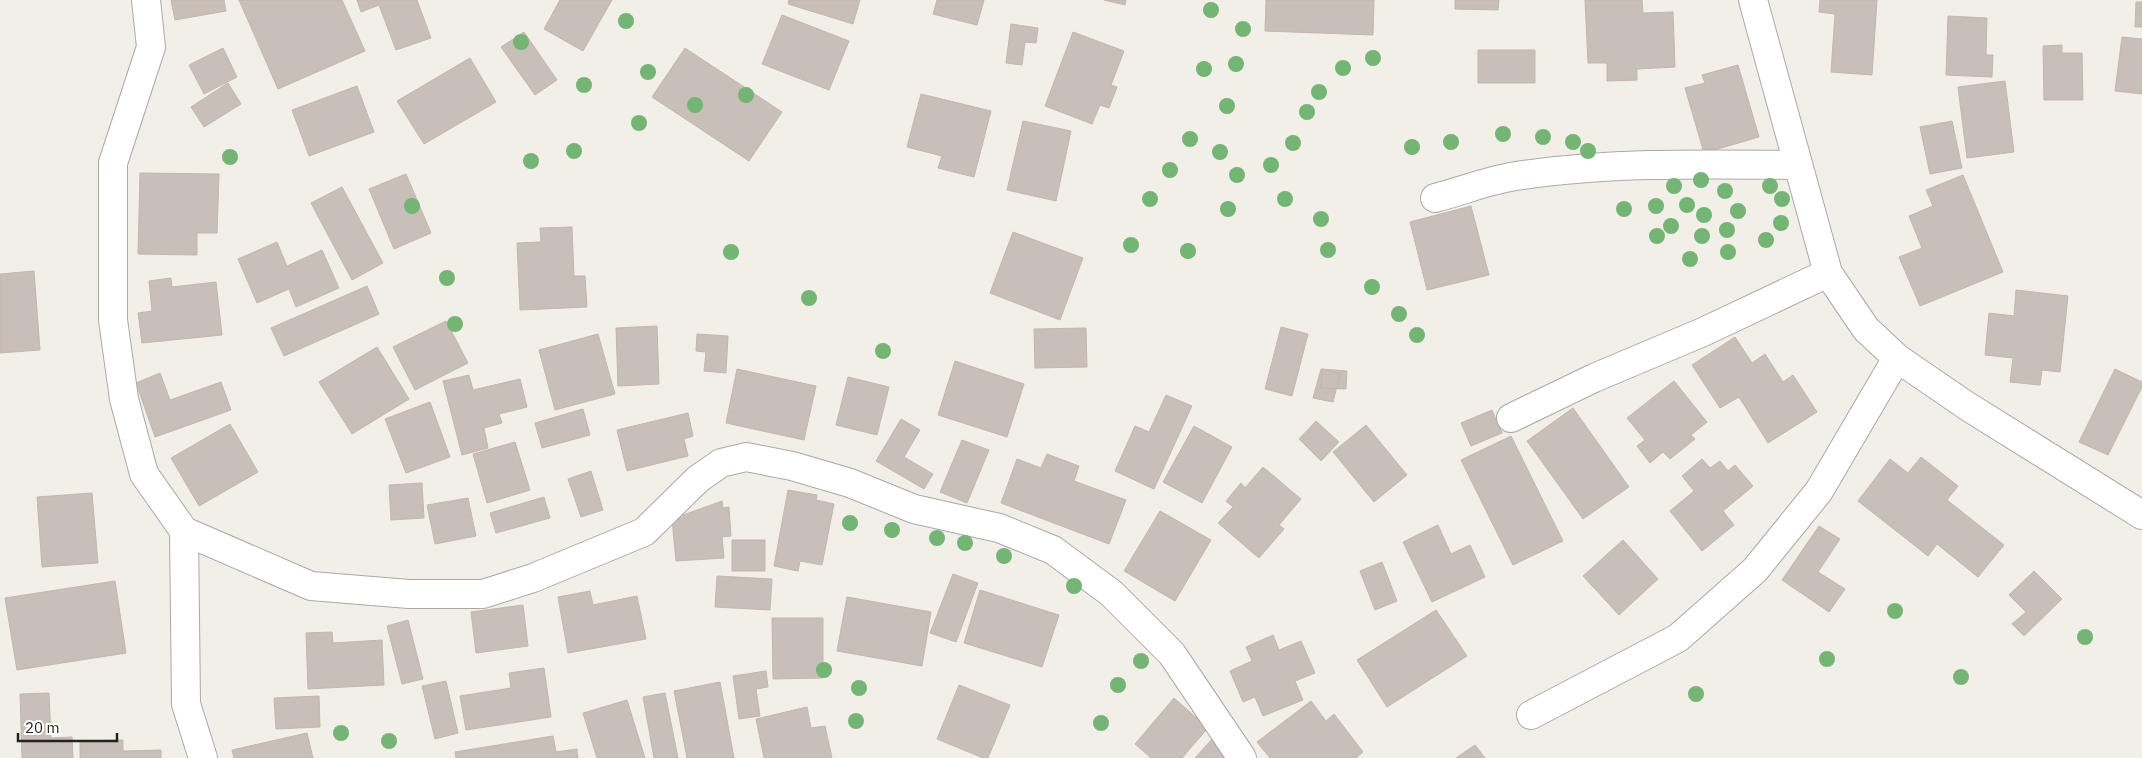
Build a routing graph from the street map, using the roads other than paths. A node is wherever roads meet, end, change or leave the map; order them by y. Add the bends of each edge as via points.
1 (146, 0) edge
2 (1753, 0) edge
3 (1798, 165) junction
4 (1435, 198) dead end
5 (1828, 273) junction
6 (1897, 358) junction
7 (1511, 418) dead end
8 (2142, 514) edge
9 (184, 531) junction
10 (1531, 715) dead end
11 (203, 758) edge
12 (1242, 758) edge

1 - 9 street via 151,47 113,162 113,320 124,399 144,474
2 - 3 street
3 - 4 street via 1669,163 1561,171 1514,176
3 - 5 street
5 - 6 street via 1866,328
5 - 7 street
6 - 8 street via 1967,406
6 - 10 street via 1819,491 1755,570 1678,638
9 - 11 street via 186,704
9 - 12 street via 311,586 409,594 483,594 532,578 644,532 698,479 721,463 746,457 792,466 914,509 999,528 1053,550 1111,593 1172,654

